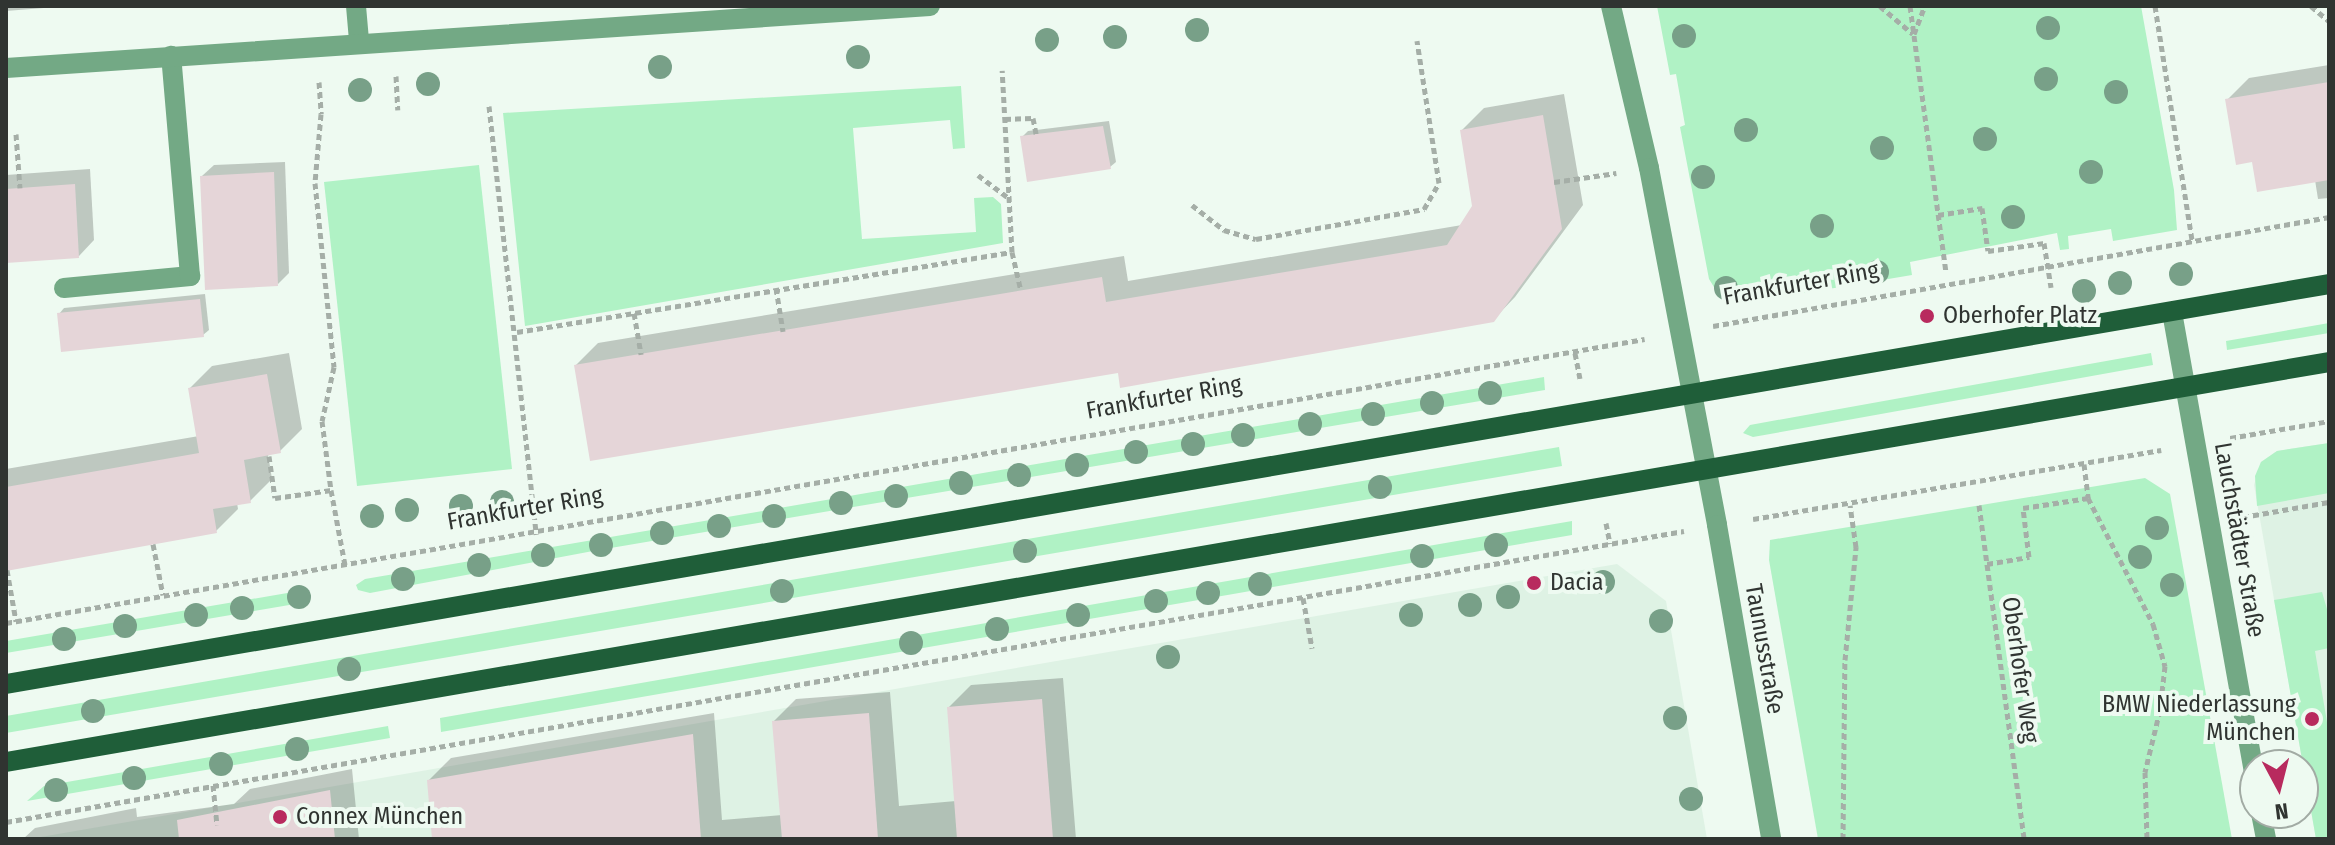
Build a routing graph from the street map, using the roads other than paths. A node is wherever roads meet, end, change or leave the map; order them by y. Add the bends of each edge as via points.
1 (356, 6) edge
2 (930, 6) edge
3 (1611, 6) edge
4 (359, 43) junction
5 (171, 56) junction
6 (6, 68) edge
7 (2329, 284) edge
8 (64, 288) dead end
9 (2172, 312) junction
10 (2329, 362) edge
11 (2184, 387) junction
12 (1691, 394) junction
13 (1705, 468) junction
14 (6, 684) edge
15 (2250, 749) edge
16 (6, 762) edge
17 (1771, 839) edge

1 - 4 street
2 - 4 street
3 - 12 street via 1649,168
4 - 5 street
5 - 6 street
5 - 8 street via 190,276
7 - 9 main road
9 - 11 street, Lauchstädter Straße
9 - 12 main road
10 - 11 main road
11 - 13 main road
11 - 15 street, Lauchstädter Straße
12 - 13 street
12 - 14 main road
13 - 16 main road
13 - 17 street, Taunusstraße

